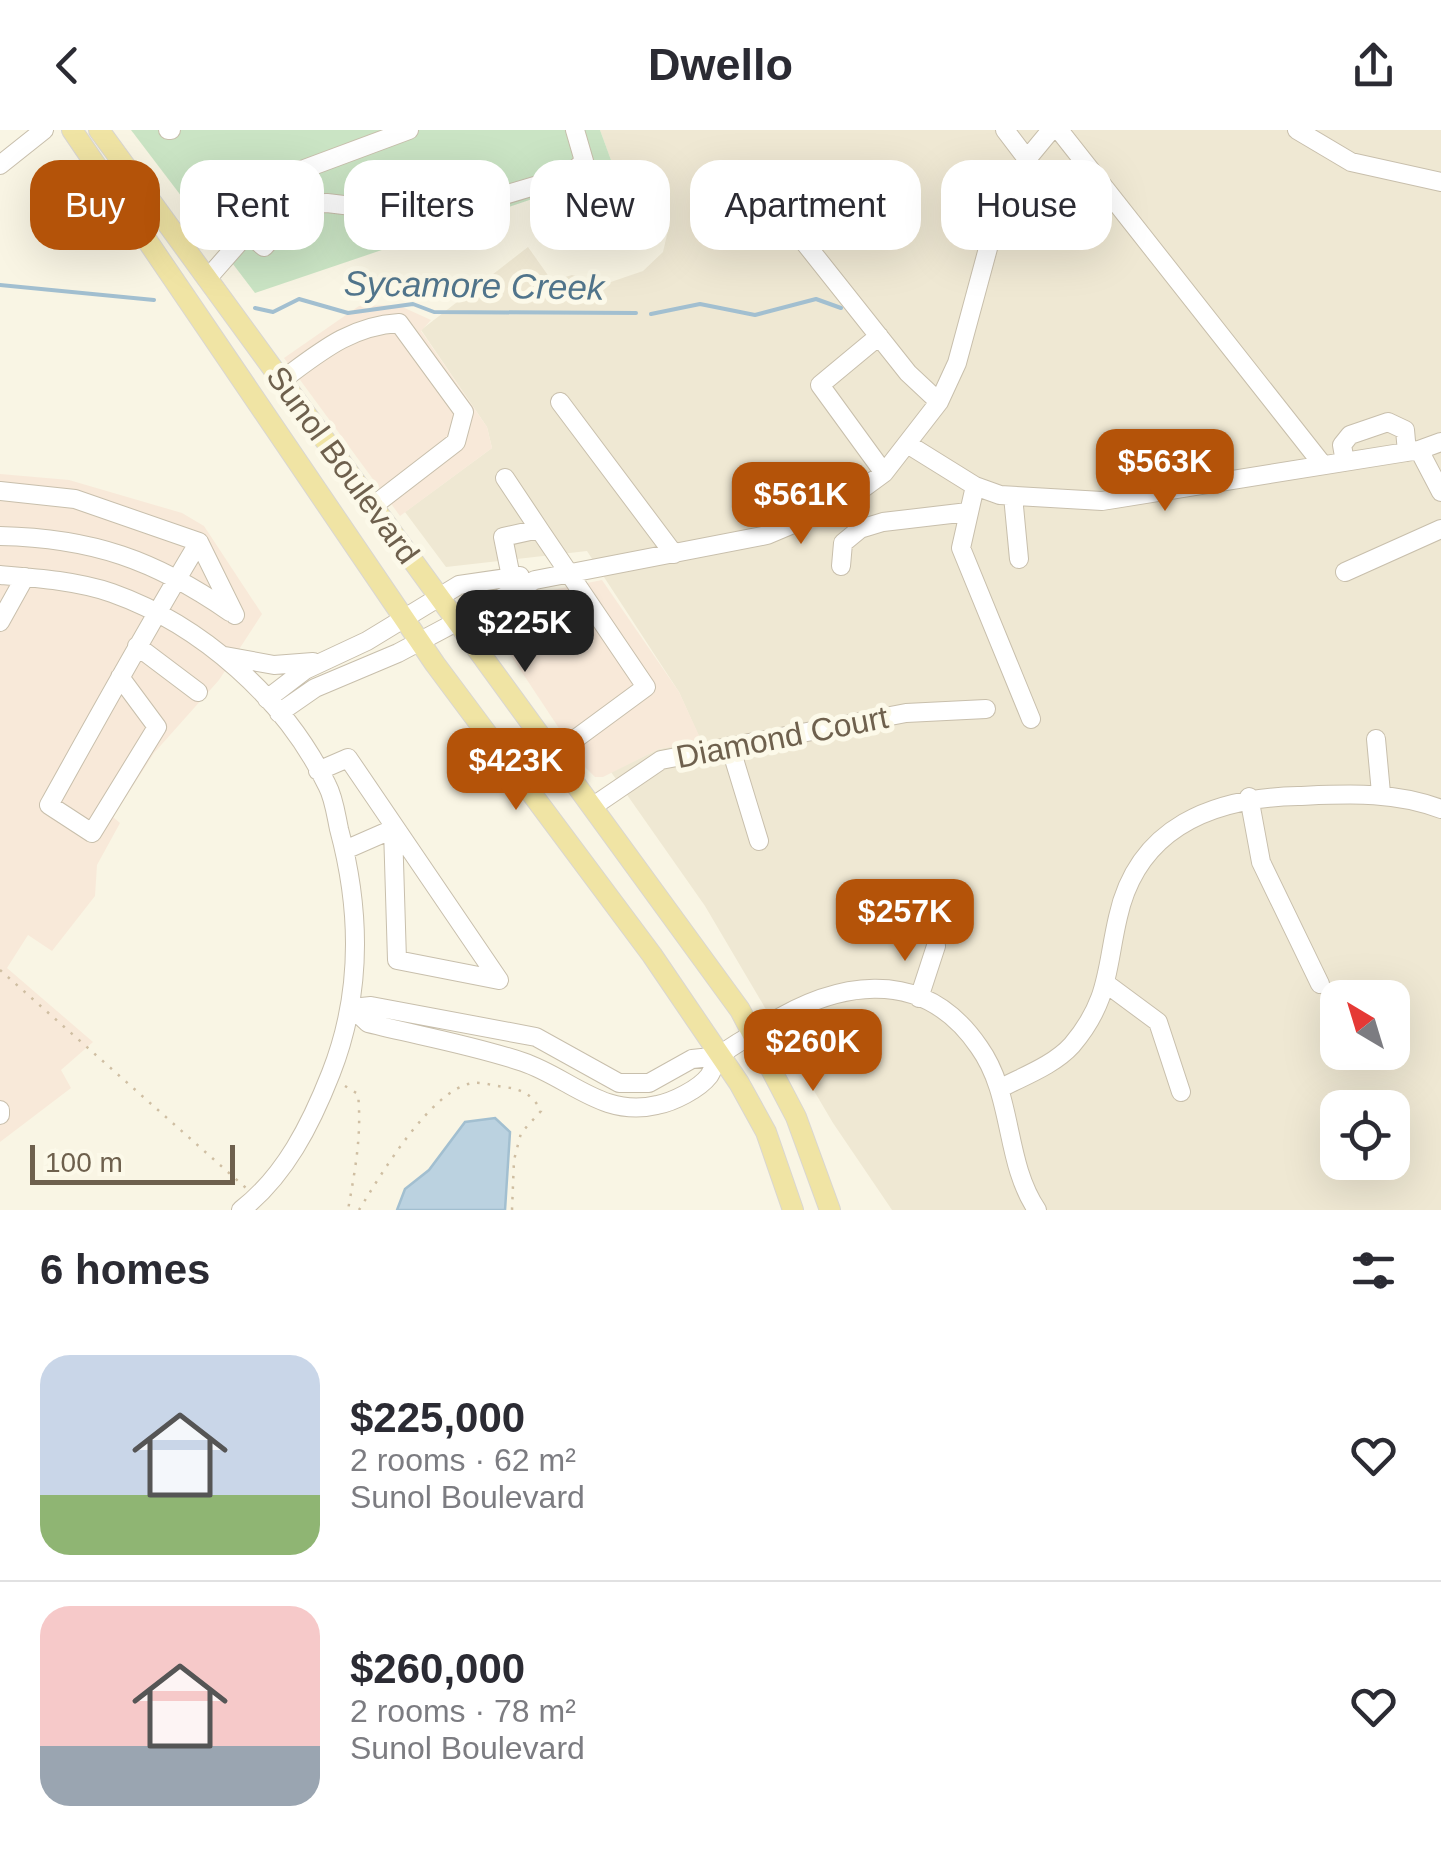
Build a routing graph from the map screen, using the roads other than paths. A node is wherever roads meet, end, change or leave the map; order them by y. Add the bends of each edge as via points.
1 (44, 130) edge
2 (72, 130) edge
3 (99, 130) edge
4 (409, 130) edge
5 (575, 130) edge
6 (1005, 130) edge
7 (1051, 130) edge
8 (1059, 130) edge
9 (1298, 130) edge
10 (1027, 159) junction
11 (92, 160) edge
12 (324, 162) edge
13 (0, 165) edge
14 (1441, 182) edge
15 (324, 203) edge
16 (160, 240) edge
17 (153, 250) edge
18 (231, 250) edge
19 (810, 250) edge
20 (205, 276) junction
21 (878, 336) junction
22 (282, 380) junction
23 (560, 402) dead end
24 (939, 402) junction
25 (1441, 442) edge
26 (909, 445) junction
27 (1413, 451) junction
28 (1345, 462) junction
29 (1323, 465) junction
30 (884, 473) junction
31 (505, 478) dead end
32 (975, 486) junction
33 (0, 491) edge
34 (1441, 492) edge
35 (1012, 496) junction
36 (373, 506) junction
37 (968, 512) junction
38 (539, 529) junction
39 (1441, 529) edge
40 (0, 536) edge
41 (199, 542) junction
42 (674, 554) junction
43 (1020, 560) dead end
44 (841, 566) dead end
45 (1345, 572) dead end
46 (566, 574) junction
47 (0, 576) edge
48 (178, 576) junction
49 (26, 577) junction
50 (511, 577) junction
51 (535, 580) junction
52 (438, 598) junction
53 (156, 613) junction
54 (404, 618) junction
55 (0, 622) edge
56 (456, 624) junction
57 (420, 642) junction
58 (138, 646) junction
59 (220, 654) junction
60 (331, 659) junction
61 (120, 677) junction
62 (347, 677) junction
63 (198, 692) dead end
64 (273, 706) junction
65 (986, 709) dead end
66 (1031, 720) dead end
67 (1376, 739) dead end
68 (730, 746) junction
69 (555, 754) junction
70 (318, 771) junction
71 (1382, 793) junction
72 (1249, 797) junction
73 (592, 807) junction
74 (1441, 809) edge
75 (392, 829) junction
76 (759, 841) dead end
77 (345, 850) junction
78 (936, 946) dead end
79 (1320, 984) dead end
80 (1108, 985) junction
81 (918, 998) junction
82 (352, 1008) junction
83 (503, 1029) junction
84 (753, 1034) junction
85 (497, 1055) junction
86 (720, 1056) junction
87 (1000, 1088) junction
88 (1181, 1092) dead end
89 (793, 1207) edge
90 (240, 1210) edge
91 (830, 1210) edge
92 (1037, 1210) edge

1 - 13 street
2 - 11 main road, Sunol Boulevard
3 - 20 main road, Sunol Boulevard
4 - 12 street
5 - 15 street via 584,161 568,176 450,212
6 - 10 street
7 - 10 street
8 - 29 street
9 - 14 street via 1351,162
10 - 24 street via 985,247 967,328
16 - 20 main road via 184,274
17 - 54 main road, Sunol Boulevard
18 - 20 street
19 - 21 street
20 - 22 main road, Sunol Boulevard
21 - 24 street
21 - 30 street via 820,385
22 - 36 main road, Sunol Boulevard
22 - 36 street via 335,340 369,325 399,323 464,412 456,442
23 - 42 street
24 - 26 street
25 - 27 street
26 - 30 street
26 - 32 street
27 - 28 street
27 - 28 street via 1405,430 1388,422 1350,435 1342,446
27 - 34 street
28 - 29 street
29 - 35 street via 1102,500
30 - 42 street via 843,503 767,535
31 - 38 street
32 - 35 street
32 - 37 street
33 - 41 street via 74,498
35 - 43 street
36 - 52 main road, Sunol Boulevard
37 - 44 street via 860,529 843,543
37 - 66 street via 961,548
38 - 46 street
38 - 50 street via 503,537
39 - 45 street
40 - 48 street via 52,537
41 - 48 street
41 - 48 street via 235,615
42 - 46 street
46 - 51 street
46 - 69 street via 646,687
47 - 49 street
48 - 53 street
49 - 53 street via 110,592
49 - 55 street
50 - 51 street
50 - 52 street via 459,585
51 - 56 street
52 - 54 street
52 - 56 main road, Sunol Boulevard
53 - 58 street
53 - 59 street
54 - 57 main road, Sunol Boulevard
54 - 60 street
56 - 57 street
56 - 69 main road, Sunol Boulevard
57 - 62 street
57 - 86 main road, Sunol Boulevard
58 - 61 street
58 - 63 street
59 - 60 street via 274,664
59 - 64 street
60 - 62 street
60 - 64 street
61 - 61 street via 158,728 92,833 50,805
62 - 64 street
64 - 70 street
65 - 68 street, Diamond Court via 906,713
67 - 71 street
68 - 73 street, Diamond Court via 660,760
68 - 76 street
69 - 73 main road, Sunol Boulevard
70 - 75 street via 348,758
70 - 77 street
71 - 72 street
71 - 74 street
72 - 79 street via 1260,862
72 - 80 street via 1203,811 1147,856 1122,903
73 - 84 main road, Sunol Boulevard
75 - 75 street via 397,960 499,980 436,889
75 - 77 street
77 - 82 street via 353,880
78 - 81 street
80 - 87 street via 1072,1044
80 - 88 street via 1158,1022
81 - 84 street via 851,988 809,1000
81 - 87 street via 960,1024 981,1048
82 - 83 street
82 - 85 street via 368,1024
82 - 90 street via 326,1085 292,1154
83 - 85 street
83 - 86 street via 536,1036 619,1083 649,1084 692,1059
84 - 86 street
84 - 91 main road, Sunol Boulevard via 814,1158
85 - 86 street via 612,1107 656,1106 683,1095 707,1080
86 - 89 main road, Sunol Boulevard via 750,1101
87 - 92 street via 1016,1162

